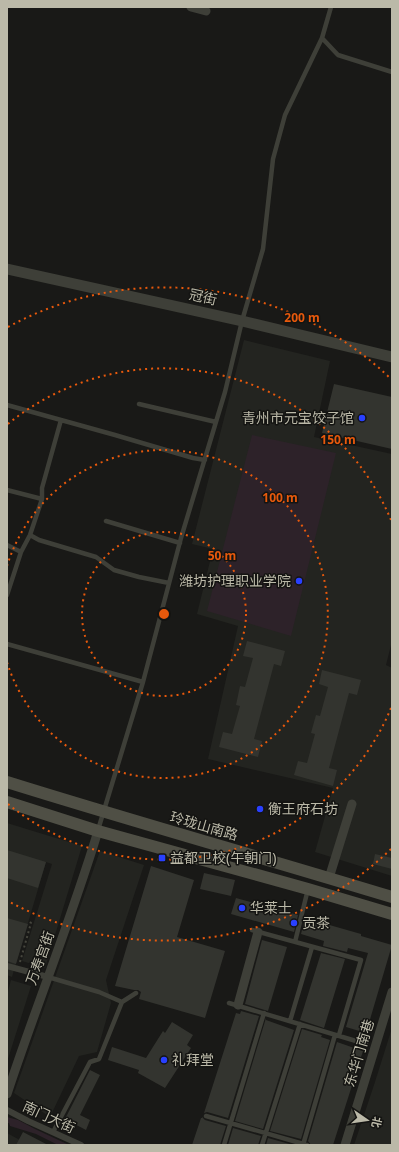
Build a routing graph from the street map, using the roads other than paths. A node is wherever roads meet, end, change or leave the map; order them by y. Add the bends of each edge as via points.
1 (191, 7) edge
2 (331, 7) edge
3 (206, 11) dead end
4 (322, 38) junction
5 (392, 72) edge
6 (7, 268) edge
7 (242, 321) junction
8 (392, 357) edge
9 (140, 404) dead end
10 (7, 405) edge
11 (61, 420) junction
12 (216, 422) junction
13 (204, 460) junction
14 (7, 490) edge
15 (42, 499) junction
16 (106, 522) dead end
17 (30, 535) junction
18 (180, 543) junction
19 (7, 545) edge
20 (21, 552) junction
21 (169, 584) junction
22 (8, 586) edge
23 (7, 596) edge
24 (7, 644) edge
25 (143, 682) junction
26 (7, 782) edge
27 (7, 802) edge
28 (352, 804) dead end
29 (104, 813) junction
30 (98, 831) junction
31 (329, 878) junction
32 (308, 889) junction
33 (392, 897) edge
34 (392, 914) edge
35 (255, 931) joint
36 (295, 942) junction
37 (312, 947) junction
38 (7, 966) edge
39 (48, 977) junction
40 (392, 992) edge
41 (136, 993) dead end
42 (122, 1002) junction
43 (234, 1004) joint
44 (264, 1013) junction
45 (290, 1021) junction
46 (300, 1024) junction
47 (337, 1035) junction
48 (366, 1044) dead end
49 (7, 1094) edge
50 (7, 1110) edge
51 (206, 1116) dead end
52 (231, 1124) junction
53 (53, 1132) junction
54 (266, 1134) junction
55 (82, 1145) edge
56 (224, 1145) edge
57 (262, 1145) edge
58 (304, 1145) edge
59 (345, 1145) edge

1 - 3 street
2 - 4 lane
4 - 5 lane via 338,55
4 - 7 lane via 284,115 273,159 263,249
6 - 7 street, 冠街
7 - 8 street, 冠街
7 - 12 lane
9 - 12 lane
10 - 11 lane
11 - 13 lane
11 - 15 lane via 42,488
12 - 13 lane
13 - 18 lane
14 - 15 lane
15 - 17 lane
16 - 18 lane
17 - 20 lane
17 - 21 lane via 96,557 114,570
18 - 21 lane
19 - 20 lane
20 - 22 lane
21 - 25 lane
22 - 23 lane
24 - 25 lane
25 - 29 lane
26 - 29 main road, 玲珑山南路
27 - 30 main road
28 - 31 street
29 - 30 lane
29 - 31 main road, 玲珑山南路
30 - 32 main road
30 - 39 street, 万寿宫街
31 - 33 main road, 玲珑山南路
32 - 34 main road
32 - 36 lane
35 - 36 lane
35 - 43 street
36 - 37 lane
37 - 45 lane
37 - 47 lane via 361,960
38 - 39 street
39 - 42 lane via 99,992
39 - 49 street, 万寿宫街
40 - 59 street, 东华门南巷
41 - 42 lane
42 - 53 lane via 99,1059 90,1062
43 - 44 lane
44 - 45 lane
44 - 52 lane
45 - 46 lane
46 - 47 lane
46 - 54 lane
47 - 48 lane
47 - 58 lane
50 - 53 street, 南门大街
51 - 52 lane
52 - 54 lane
52 - 56 lane
53 - 55 street, 南门大街
54 - 57 lane
54 - 58 lane

